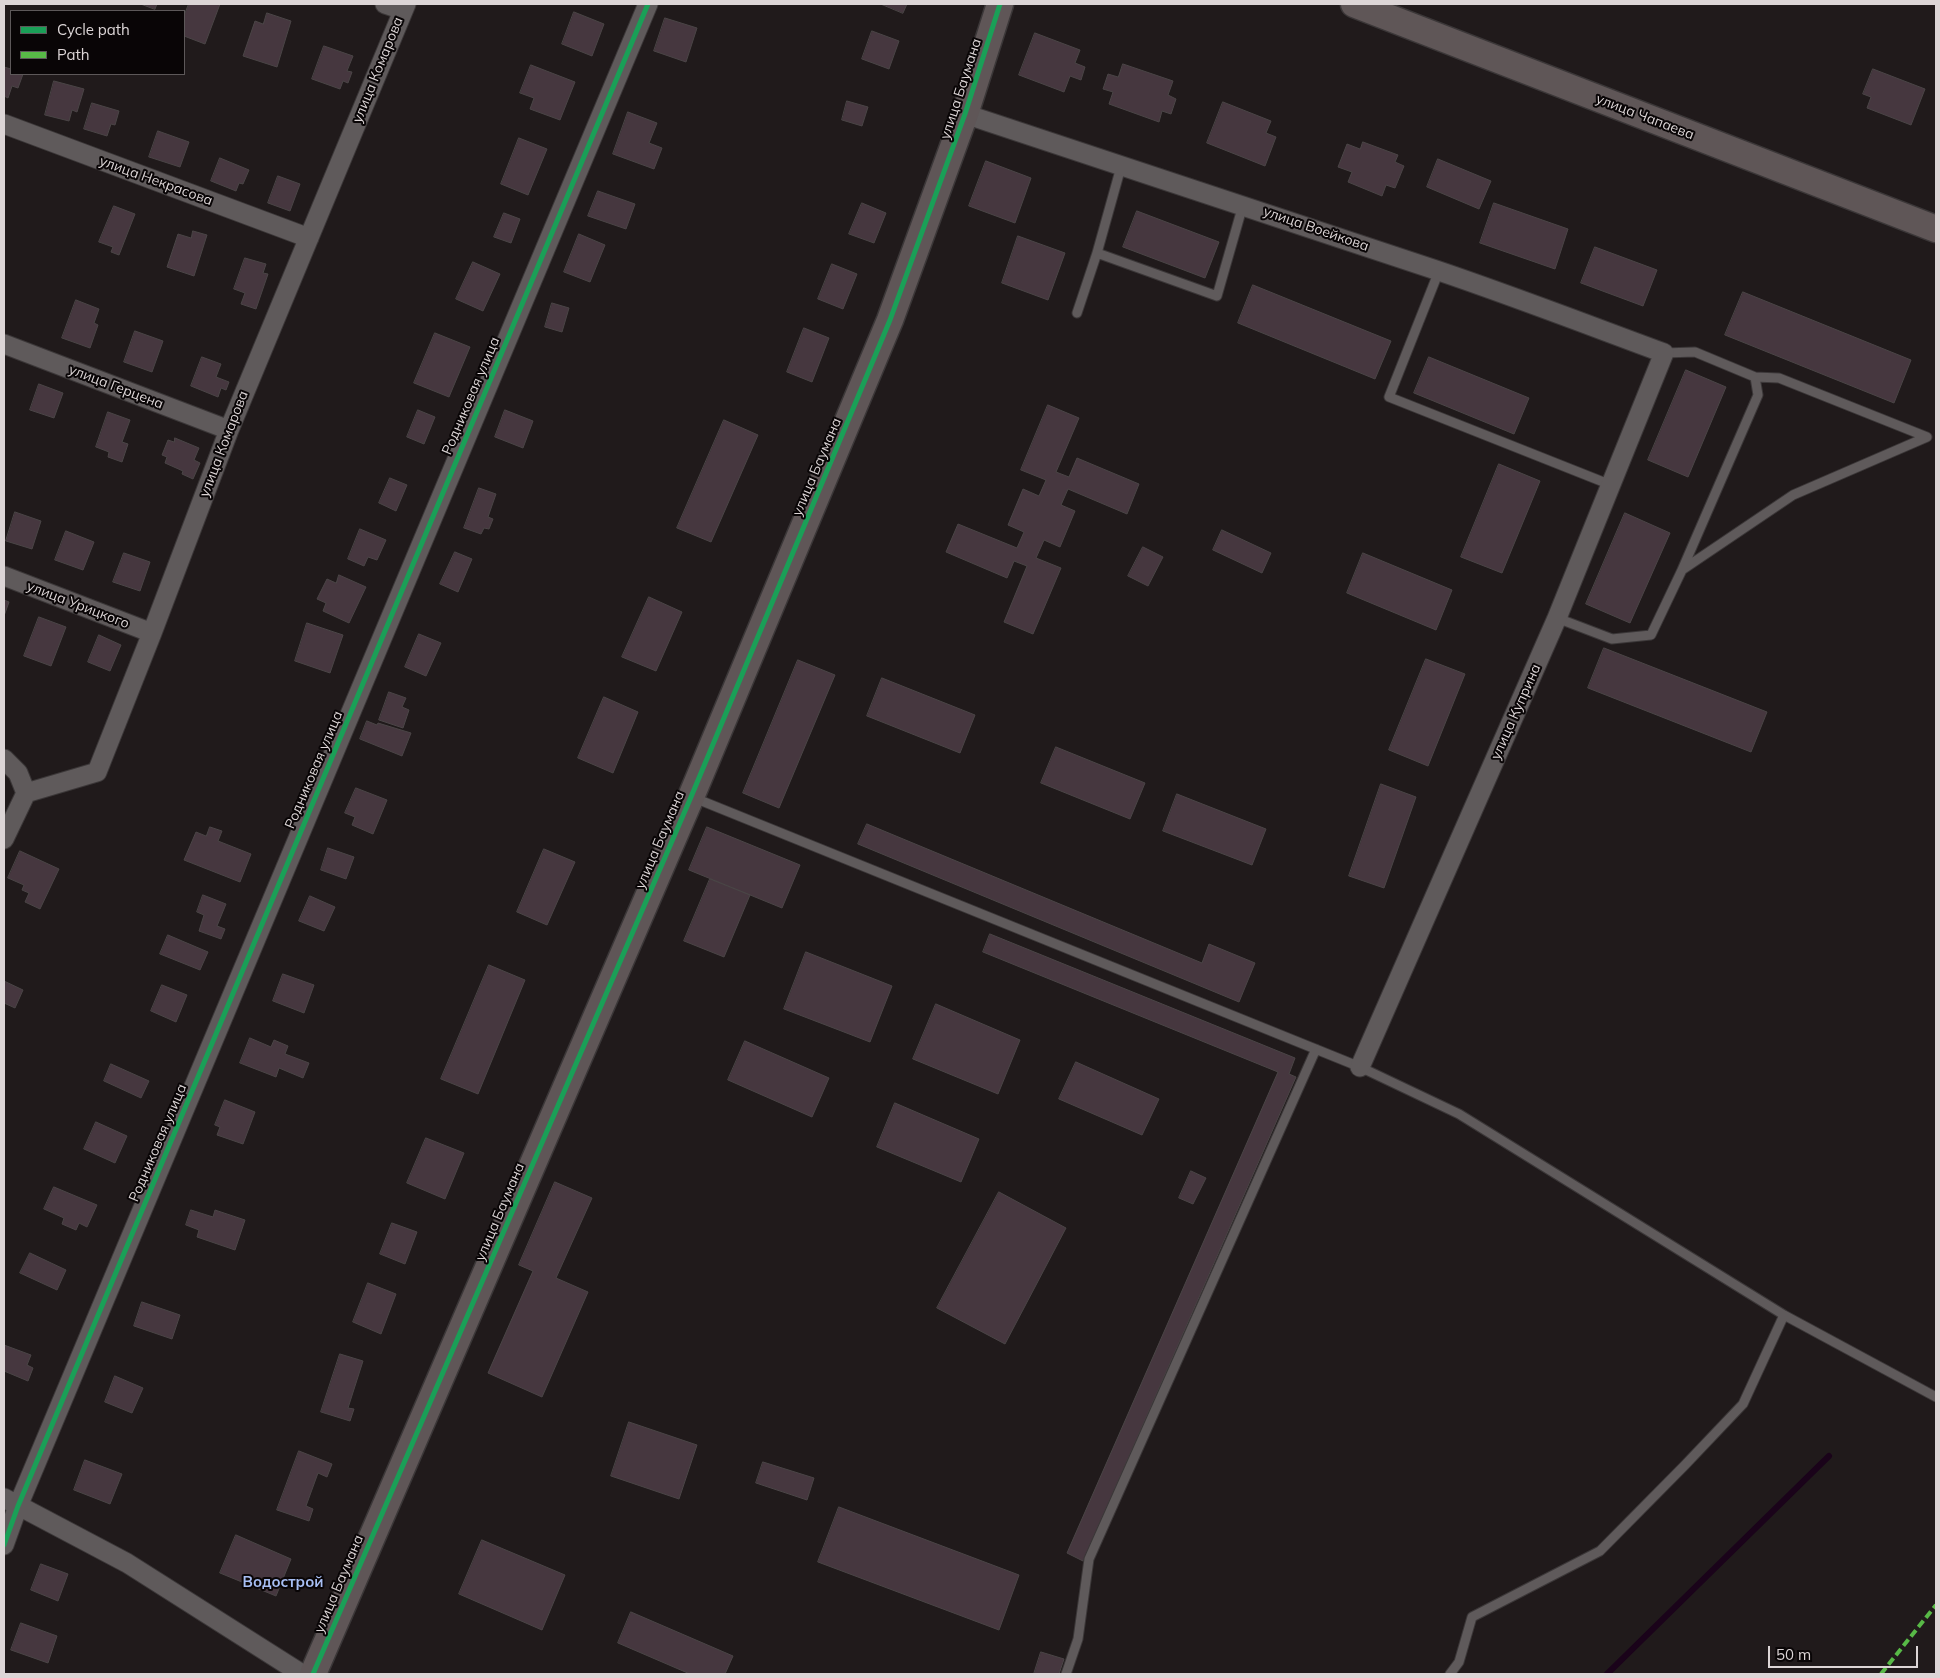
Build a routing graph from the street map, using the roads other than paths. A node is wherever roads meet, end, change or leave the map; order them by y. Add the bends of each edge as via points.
1 (648, 4) edge
2 (1000, 4) edge
3 (1354, 4) edge
4 (398, 6) edge
5 (966, 114) junction
6 (4, 124) edge
7 (1121, 167) junction
8 (1243, 205) junction
9 (1936, 229) edge
10 (309, 238) junction
11 (1097, 253) junction
12 (1439, 271) junction
13 (1077, 313) dead end
14 (4, 344) edge
15 (1664, 353) junction
16 (1755, 377) junction
17 (229, 430) junction
18 (1611, 486) junction
19 (1682, 570) junction
20 (4, 576) edge
21 (1557, 618) junction
22 (152, 633) junction
23 (4, 758) edge
24 (26, 794) junction
25 (691, 797) junction
26 (4, 839) edge
27 (1316, 1049) junction
28 (1360, 1067) junction
29 (1784, 1314) junction
30 (1936, 1397) edge
31 (11, 1502) edge
32 (4, 1545) edge
33 (302, 1674) edge
34 (313, 1674) edge
35 (1066, 1674) edge
36 (1450, 1674) edge

1 - 31 street, Родниковая улица
2 - 5 street, улица Баумана
3 - 9 street, улица Чапаева
4 - 10 street, улица Комарова
5 - 7 street, улица Воейкова
5 - 25 street, улица Баумана via 890,320
6 - 10 street, улица Некрасова
7 - 8 street, улица Воейкова
7 - 11 lane
8 - 11 lane via 1217,296
8 - 12 street, улица Воейкова
10 - 17 street, улица Комарова
11 - 13 lane
12 - 15 street, улица Воейкова
12 - 18 lane via 1389,396
14 - 17 street, улица Герцена
15 - 16 lane via 1695,352
15 - 18 street, улица Куприна
16 - 19 lane via 1758,395
16 - 19 lane via 1779,378 1927,437 1794,495
17 - 22 street, улица Комарова
18 - 21 street, улица Куприна
19 - 21 lane via 1651,634 1612,640
20 - 22 street, улица Урицкого
21 - 28 street, улица Куприна
22 - 24 street, улица Комарова via 97,772
23 - 24 street via 18,773
24 - 26 street
25 - 27 lane
25 - 34 street, улица Баумана
27 - 28 lane
27 - 35 lane via 1089,1559 1078,1640
28 - 29 lane via 1459,1114
29 - 30 lane
29 - 36 lane via 1743,1404 1600,1551 1472,1617 1459,1662
31 - 32 street, Родниковая улица
31 - 33 street via 127,1563

